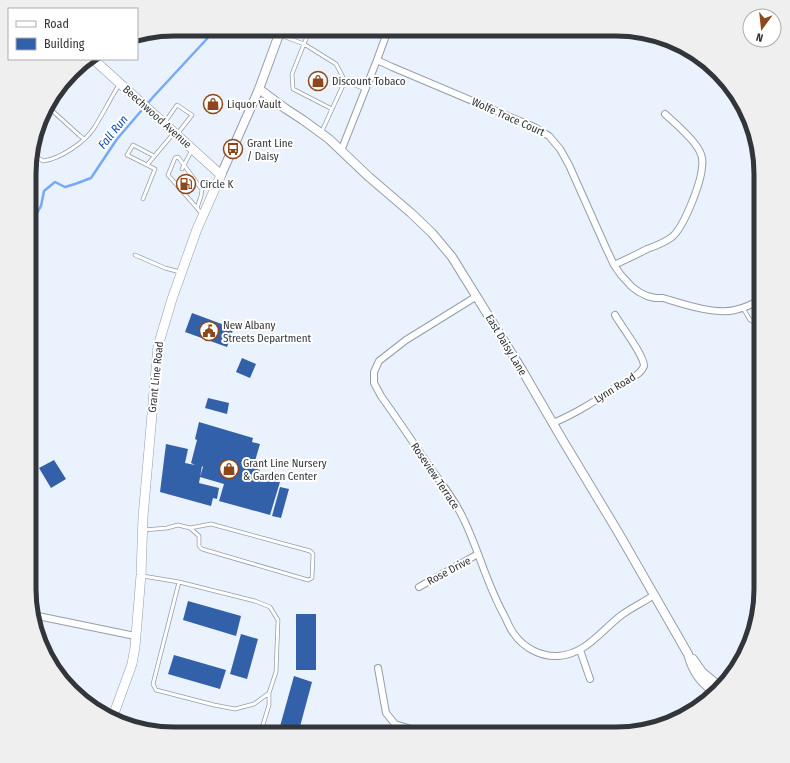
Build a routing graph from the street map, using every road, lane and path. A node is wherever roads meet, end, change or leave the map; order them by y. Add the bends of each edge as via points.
1 (279, 36) edge
2 (288, 36) edge
3 (307, 36) edge
4 (386, 36) edge
5 (304, 44) junction
6 (377, 60) junction
7 (95, 61) edge
8 (346, 81) junction
9 (120, 84) junction
10 (259, 89) junction
11 (365, 89) junction
12 (332, 109) junction
13 (52, 111) edge
14 (665, 114) dead end
15 (164, 122) junction
16 (176, 133) junction
17 (321, 133) junction
18 (84, 139) junction
19 (193, 149) junction
20 (341, 151) junction
21 (154, 156) junction
22 (37, 157) edge
23 (147, 165) junction
24 (184, 165) junction
25 (182, 169) dead end
26 (222, 175) junction
27 (143, 199) dead end
28 (200, 212) junction
29 (135, 254) dead end
30 (614, 265) junction
31 (182, 272) junction
32 (477, 296) junction
33 (754, 302) edge
34 (743, 308) junction
35 (615, 315) dead end
36 (754, 322) edge
37 (553, 423) junction
38 (190, 528) junction
39 (142, 530) junction
40 (478, 554) junction
41 (141, 575) junction
42 (179, 582) junction
43 (419, 587) dead end
44 (654, 596) junction
45 (39, 616) edge
46 (136, 636) junction
47 (580, 650) junction
48 (688, 654) junction
49 (378, 668) dead end
50 (590, 679) dead end
51 (716, 684) edge
52 (711, 689) edge
53 (269, 693) junction
54 (114, 713) edge
55 (262, 727) edge
56 (405, 727) edge

1 - 10 street, Grant Line Road
2 - 5 lane
3 - 5 lane
4 - 6 street
5 - 8 lane via 336,64
5 - 12 lane via 292,74 293,89
6 - 11 street
6 - 30 street, Wolfe Trace Court via 534,127 549,136 569,165
7 - 9 main road, Beechwood Avenue
8 - 11 lane
8 - 12 lane
9 - 15 main road, Beechwood Avenue
9 - 18 lane via 95,127
10 - 17 street, East Daisy Lane
10 - 26 street, Grant Line Road
11 - 20 street
12 - 17 lane
13 - 18 lane
14 - 30 street via 698,149 702,162 699,183 688,213 677,232 660,244
15 - 16 main road, Beechwood Avenue
15 - 16 lane via 177,105 192,115
16 - 19 main road, Beechwood Avenue
16 - 21 lane
17 - 20 street, East Daisy Lane
18 - 22 lane via 61,155 43,161
19 - 24 lane
19 - 26 main road, Beechwood Avenue
20 - 32 street, East Daisy Lane via 432,233 452,257
21 - 23 lane
21 - 23 lane via 133,145 127,156
23 - 27 lane via 156,169
24 - 25 lane
24 - 28 lane via 202,190
24 - 28 lane via 178,157 175,158 168,175
26 - 28 main road, Grant Line Road
28 - 31 main road, Grant Line Road
29 - 31 lane via 165,268
30 - 34 street, Wolfe Trace Court via 626,282 647,296 723,312
31 - 39 main road, Grant Line Road via 158,346
32 - 37 street, East Daisy Lane
32 - 40 street, Roseview Terrace via 406,340 379,361 374,372 374,383 464,519
33 - 34 street, Wolfe Trace Court
34 - 36 lane
35 - 37 street, Lynn Road via 639,354 643,369 609,392
37 - 44 street, East Daisy Lane
38 - 38 lane via 199,536 199,546 202,549 308,580 312,578 313,554 310,551 211,524
38 - 39 lane via 178,525
39 - 41 main road, Grant Line Road
40 - 43 street, Rose Drive
40 - 47 street, Roseview Terrace via 495,599 513,634 519,640 534,651 550,655 558,656
41 - 42 lane
41 - 46 main road, Grant Line Road
42 - 53 lane via 255,601 270,608 278,620 276,672
42 - 53 lane via 153,684 156,690 235,710 254,704
44 - 47 street, Roseview Terrace via 624,614
44 - 48 street, East Daisy Lane
45 - 46 street
46 - 54 main road, Grant Line Road via 132,664
47 - 50 street
48 - 51 street, East Daisy Lane via 702,672
48 - 52 street, East Daisy Lane via 695,672
49 - 56 street via 386,713 395,724
53 - 55 lane via 269,705

